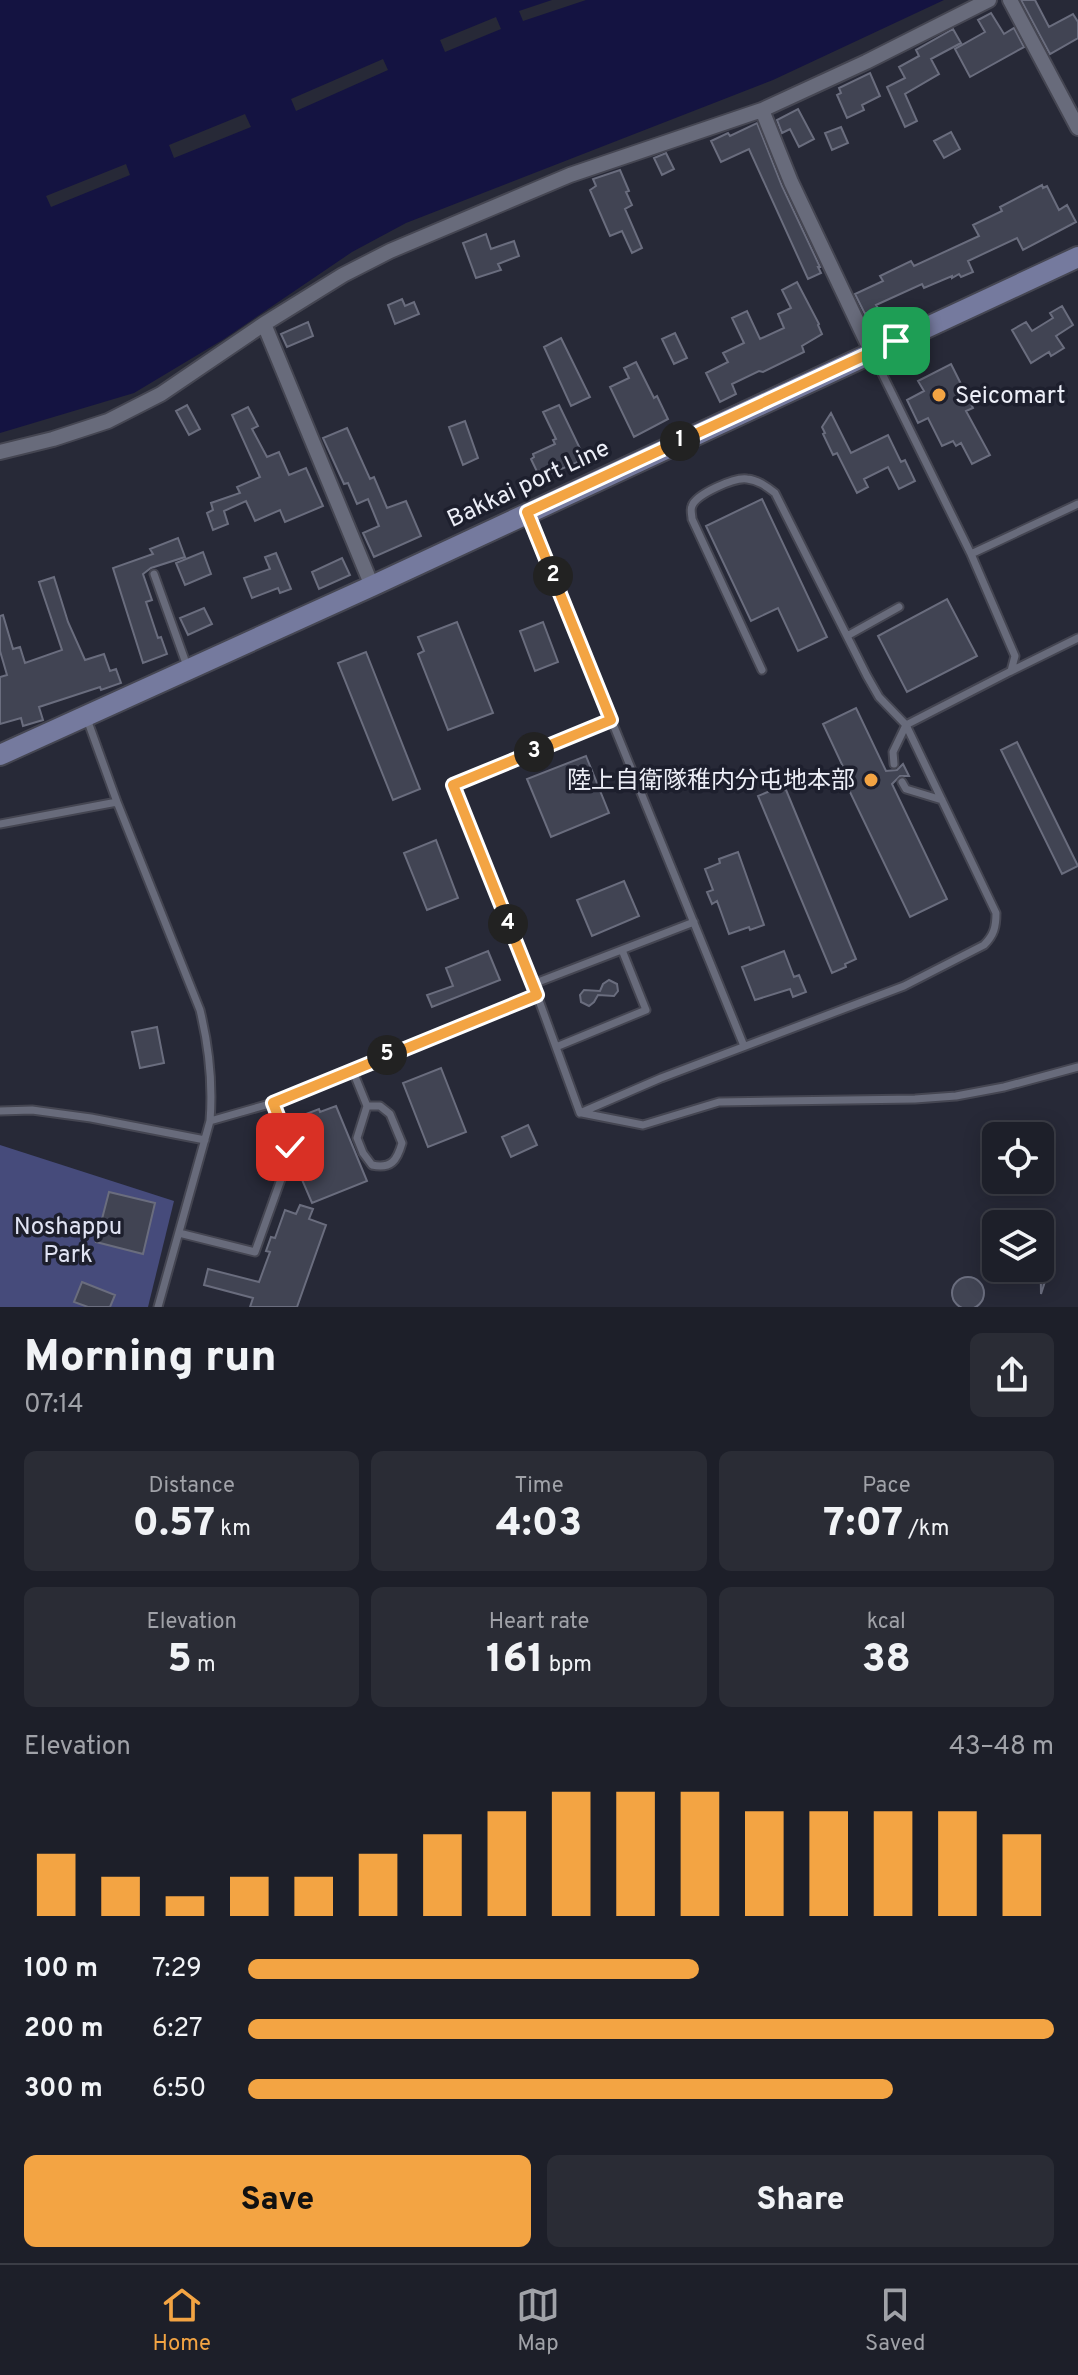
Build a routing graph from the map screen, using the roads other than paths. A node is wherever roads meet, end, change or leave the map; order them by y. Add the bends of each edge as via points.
1 (989, 0) edge
2 (1010, 0) edge
3 (762, 110) junction
4 (1078, 128) edge
5 (1078, 257) edge
6 (264, 324) junction
7 (872, 353) junction
8 (0, 452) edge
9 (1078, 504) edge
10 (527, 512) junction
11 (971, 554) junction
12 (154, 574) dead end
13 (372, 586) junction
14 (899, 607) dead end
15 (847, 636) junction
16 (1078, 638) edge
17 (188, 670) junction
18 (762, 670) dead end
19 (1011, 671) junction
20 (86, 716) junction
21 (611, 720) junction
22 (906, 725) junction
23 (0, 755) edge
24 (894, 764) dead end
25 (902, 782) dead end
26 (942, 800) junction
27 (117, 802) junction
28 (0, 824) edge
29 (694, 922) junction
30 (622, 950) junction
31 (533, 984) junction
32 (537, 995) junction
33 (744, 1046) junction
34 (556, 1047) junction
35 (1078, 1067) edge
36 (352, 1069) junction
37 (273, 1103) junction
38 (367, 1106) junction
39 (0, 1111) edge
40 (580, 1113) junction
41 (210, 1121) junction
42 (205, 1140) junction
43 (179, 1233) junction
44 (158, 1307) edge

1 - 3 street
2 - 4 street
3 - 6 street via 570,175 390,251
3 - 7 street
5 - 7 main road, Bakkai port Line
6 - 8 street via 161,394 108,421
6 - 13 street
7 - 10 main road, Bakkai port Line
7 - 11 lane
9 - 11 lane
10 - 13 main road, Bakkai port Line
10 - 21 lane
11 - 19 lane via 1011,643
12 - 17 lane
13 - 17 main road, Bakkai port Line
14 - 15 lane
15 - 18 lane via 775,493 762,483 737,478 700,496 692,519
15 - 22 lane via 879,697
16 - 19 lane
17 - 20 main road, Bakkai port Line
19 - 22 lane
20 - 23 main road, Bakkai port Line
20 - 27 lane
21 - 29 lane
21 - 31 lane via 453,785
22 - 24 lane via 893,752
22 - 26 lane
25 - 26 lane via 906,789
26 - 33 lane via 996,913 992,937 904,986
27 - 28 lane
27 - 41 lane via 200,1010 208,1042
29 - 30 lane
29 - 33 lane
30 - 31 lane
30 - 34 lane via 646,1010
31 - 32 lane
32 - 34 lane
32 - 36 lane
33 - 40 lane
34 - 40 lane
35 - 40 lane via 956,1096 719,1102 643,1125
36 - 37 lane
36 - 38 lane
37 - 41 lane
37 - 43 lane via 290,1147 255,1252
38 - 38 lane via 357,1138 363,1153 372,1165 393,1164 402,1143 394,1124 386,1108
39 - 42 lane via 91,1118
41 - 42 lane
42 - 43 lane
43 - 44 lane

